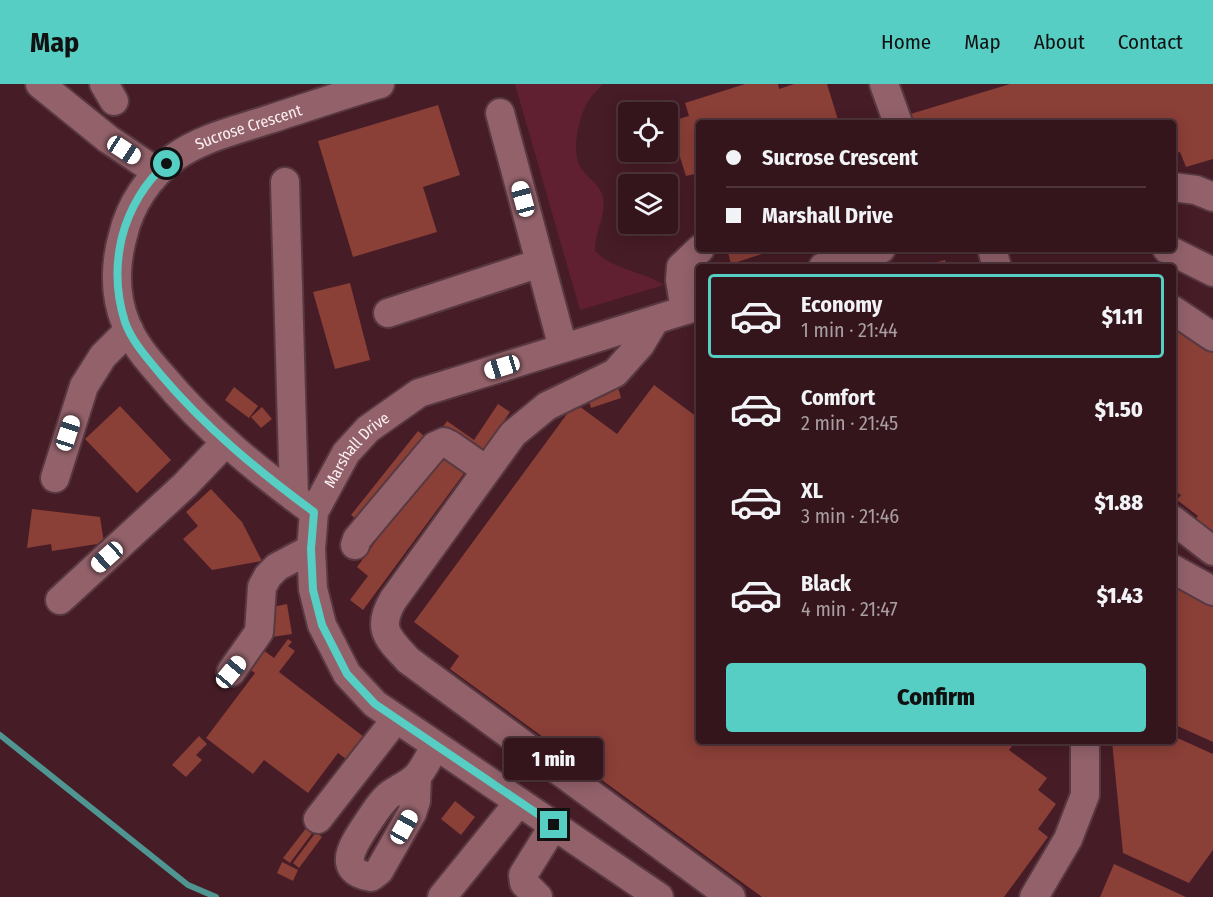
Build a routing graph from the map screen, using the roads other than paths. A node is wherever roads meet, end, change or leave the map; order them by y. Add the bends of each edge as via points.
1 (39, 84) edge
2 (380, 84) edge
3 (891, 86) edge
4 (320, 93) edge
5 (500, 113) dead end
6 (897, 120) edge
7 (157, 172) junction
8 (285, 182) dead end
9 (1176, 187) edge
10 (1213, 197) edge
11 (697, 252) edge
12 (868, 252) edge
13 (1173, 252) edge
14 (540, 263) junction
15 (833, 264) edge
16 (1213, 272) edge
17 (692, 308) edge
18 (1176, 312) edge
19 (388, 313) dead end
20 (655, 320) junction
21 (129, 330) junction
22 (1213, 337) edge
23 (563, 348) junction
24 (225, 443) junction
25 (486, 470) junction
26 (55, 478) dead end
27 (304, 505) junction
28 (1176, 522) edge
29 (355, 545) dead end
30 (311, 549) junction
31 (1213, 550) edge
32 (1176, 571) edge
33 (1213, 591) edge
34 (60, 600) dead end
35 (231, 672) dead end
36 (396, 719) junction
37 (1085, 744) edge
38 (435, 747) junction
39 (417, 777) dead end
40 (519, 802) junction
41 (318, 819) dead end
42 (554, 825) junction
43 (647, 894) edge
44 (442, 897) edge
45 (538, 897) edge
46 (731, 897) edge
47 (1034, 897) edge

1 - 7 lane
2 - 4 lane, Sucrose Crescent
3 - 6 lane
4 - 7 lane, Sucrose Crescent via 206,140 176,156
5 - 14 lane
7 - 21 lane, Sucrose Crescent via 139,196 125,226 116,260 118,297
8 - 27 lane
9 - 10 lane
11 - 17 lane via 681,267 680,280
12 - 15 lane
13 - 16 lane
14 - 19 lane
14 - 23 lane
17 - 20 lane, Marshall Drive
18 - 22 lane
20 - 23 lane, Marshall Drive
20 - 25 lane via 640,345 615,373 531,416
21 - 24 lane, Sucrose Crescent via 169,385
21 - 26 lane via 103,357 84,386
23 - 27 lane, Marshall Drive via 419,393 368,429
24 - 27 lane, Sucrose Crescent
24 - 34 lane
25 - 29 lane via 444,442 435,446
25 - 46 lane via 393,600 383,623 386,633 408,660
27 - 30 lane, Marshall Drive
28 - 31 lane
30 - 35 lane via 268,576 262,586 259,632
30 - 36 lane, Marshall Drive via 313,590 322,625 347,674 375,704
32 - 33 lane
36 - 38 lane, Marshall Drive
36 - 41 lane
37 - 47 lane via 1085,795 1068,839
38 - 39 lane
38 - 40 lane, Marshall Drive
40 - 42 lane, Marshall Drive
40 - 44 lane
42 - 43 lane, Marshall Drive
42 - 45 lane via 523,875 524,883

